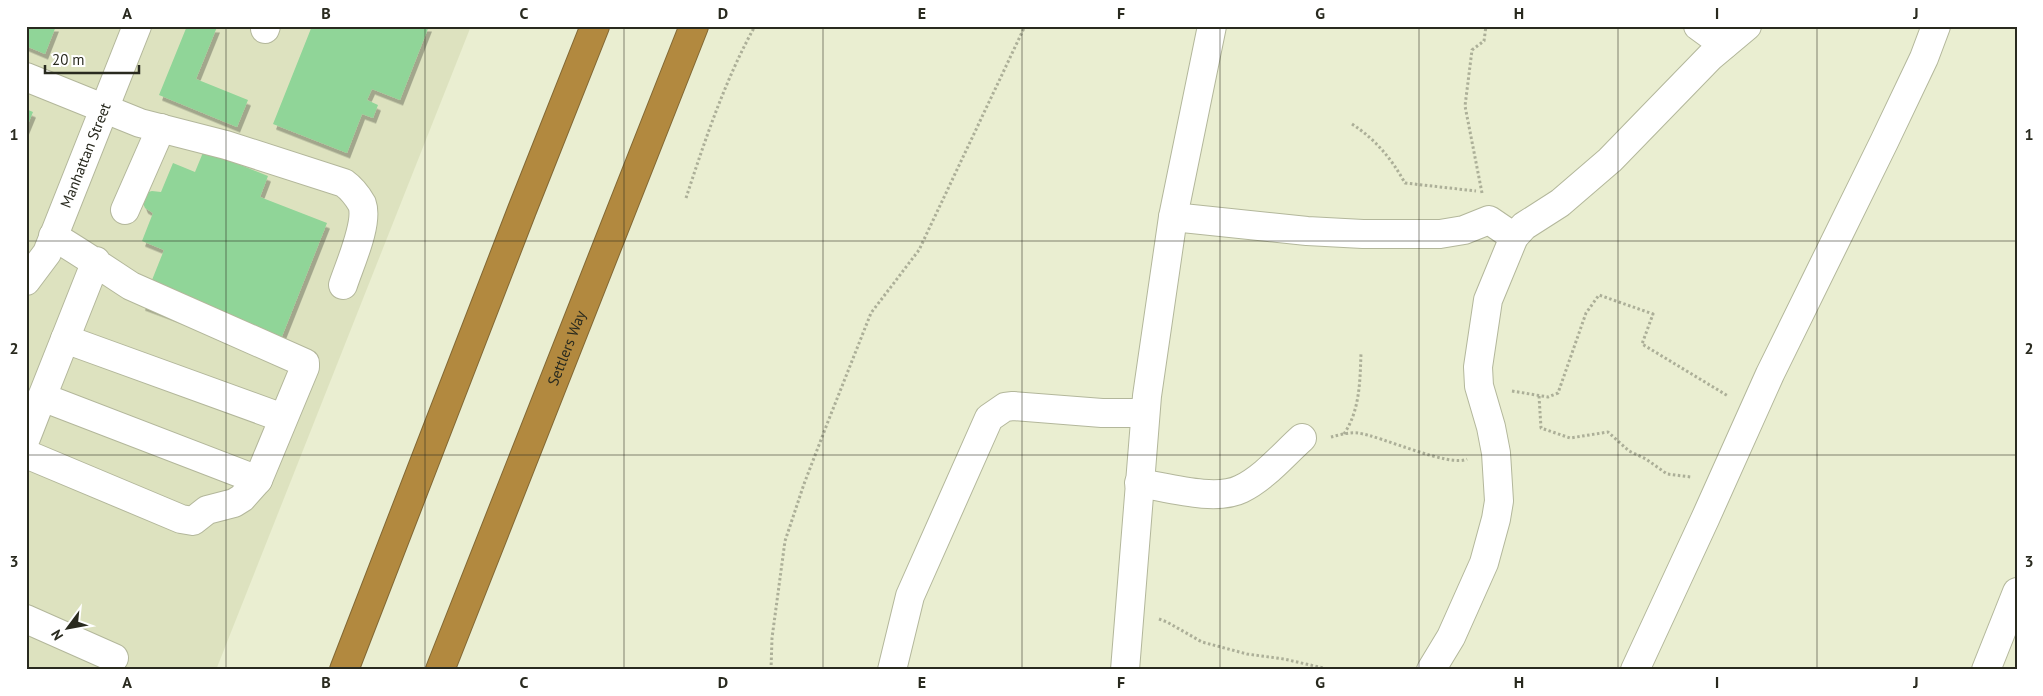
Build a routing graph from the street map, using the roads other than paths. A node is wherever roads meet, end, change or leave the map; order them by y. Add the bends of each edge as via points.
1 (137, 26) edge
2 (595, 26) edge
3 (694, 26) edge
4 (1212, 26) edge
5 (1698, 26) edge
6 (1747, 26) edge
7 (1936, 26) edge
8 (1724, 45) junction
9 (26, 77) edge
10 (104, 109) junction
11 (161, 128) junction
12 (125, 210) dead end
13 (522, 210) junction
14 (1173, 217) junction
15 (53, 236) junction
16 (1514, 237) junction
17 (96, 261) junction
18 (26, 281) edge
19 (343, 285) dead end
20 (65, 339) junction
21 (42, 397) junction
22 (1144, 413) junction
23 (283, 418) junction
24 (26, 438) edge
25 (1302, 438) road end
26 (26, 454) edge
27 (258, 480) junction
28 (1139, 483) junction
29 (2017, 592) edge
30 (26, 619) edge
31 (114, 658) dead end
32 (328, 670) edge
33 (344, 670) edge
34 (440, 670) edge
35 (892, 670) edge
36 (1125, 670) edge
37 (1430, 670) edge
38 (1635, 670) edge
39 (1986, 670) edge

1 - 10 street, Manhattan Street
2 - 13 highway
3 - 34 highway, Settlers Way
4 - 14 street
5 - 8 street
6 - 8 street
7 - 38 street via 1888,134 1770,374
8 - 16 street via 1610,160
9 - 10 street
10 - 11 street
10 - 15 street, Manhattan Street
11 - 12 street
11 - 19 street via 226,145 344,183 350,188 362,205 364,220
13 - 32 highway
13 - 33 highway
14 - 16 street via 1363,234 1440,234 1464,230 1489,220
14 - 22 street
15 - 17 street
15 - 18 street, Manhattan Street via 47,253
16 - 37 street via 1488,300 1480,350 1479,386 1496,453 1499,501 1496,519 1484,563 1451,637
17 - 20 street
17 - 23 street via 131,286 305,363
20 - 21 street
20 - 23 street
21 - 24 street
21 - 27 street
22 - 28 street
22 - 35 street via 1013,406 1005,407 990,418 910,596
23 - 27 street
25 - 28 street via 1257,479 1235,492 1209,494
26 - 27 street via 181,519 193,521 207,510 242,498
28 - 36 street
29 - 39 street
30 - 31 street

